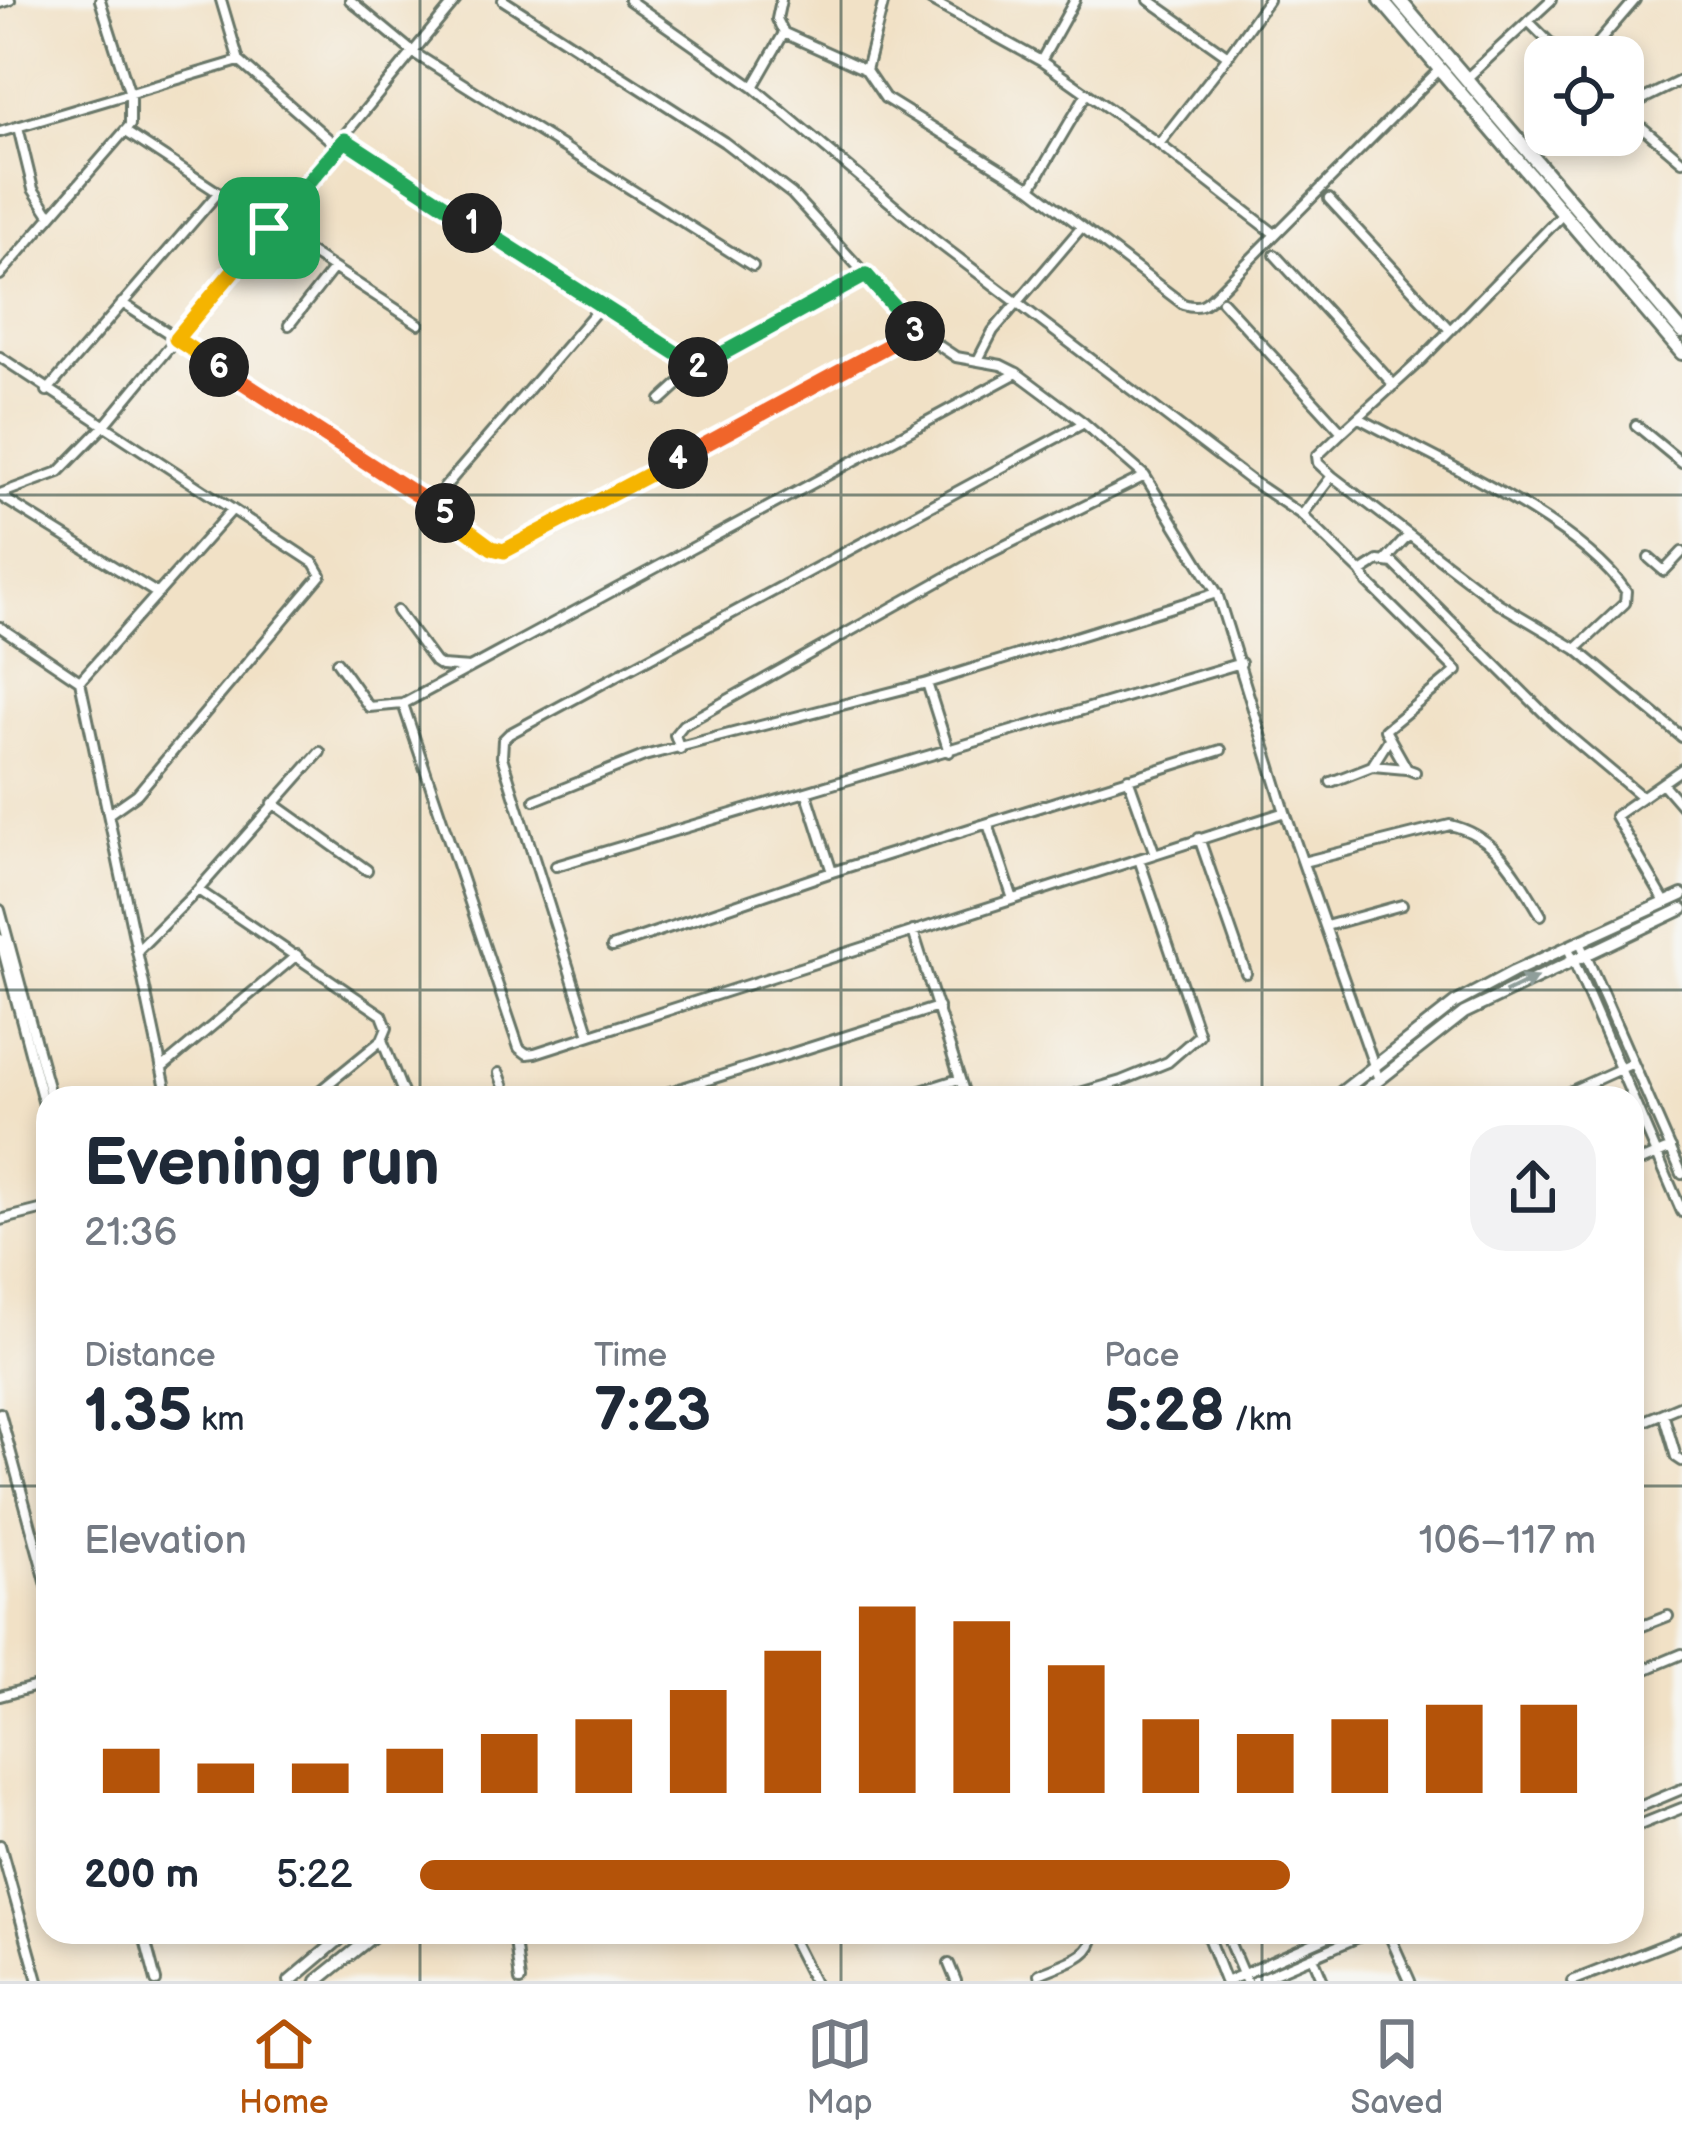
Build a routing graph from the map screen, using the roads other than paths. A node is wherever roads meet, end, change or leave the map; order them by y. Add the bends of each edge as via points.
1 (10, 0) edge
2 (100, 0) edge
3 (221, 0) edge
4 (350, 0) edge
5 (456, 0) edge
6 (503, 0) edge
7 (629, 0) edge
8 (781, 0) edge
9 (884, 0) edge
10 (930, 0) edge
11 (1076, 0) edge
12 (1149, 0) edge
13 (1268, 0) edge
14 (1381, 0) edge
15 (1399, 0) edge
16 (1551, 0) edge
17 (1635, 0) edge
18 (0, 3) edge
19 (1528, 21) junction
20 (784, 33) junction
21 (1543, 36) edge
22 (1604, 36) edge
23 (414, 53) junction
24 (1228, 56) junction
25 (239, 61) junction
26 (1041, 61) junction
27 (1442, 68) junction
28 (866, 70) junction
29 (1467, 78) junction
30 (1682, 80) edge
31 (753, 87) junction
32 (1087, 93) junction
33 (130, 94) junction
34 (1644, 99) edge
35 (18, 127) junction
36 (1644, 128) edge
37 (0, 132) edge
38 (126, 132) junction
39 (341, 143) junction
40 (1159, 144) junction
41 (1682, 161) edge
42 (1030, 188) junction
43 (218, 193) junction
44 (1329, 199) dead end
45 (1564, 212) junction
46 (50, 215) junction
47 (269, 228) junction
48 (1081, 228) junction
49 (1276, 235) junction
50 (1275, 255) dead end
51 (753, 266) dead end
52 (333, 269) junction
53 (0, 275) edge
54 (866, 275) junction
55 (1222, 301) dead end
56 (1016, 302) junction
57 (122, 303) junction
58 (600, 307) junction
59 (419, 324) dead end
60 (290, 325) dead end
61 (1449, 329) junction
62 (917, 331) junction
63 (1682, 332) edge
64 (176, 339) junction
65 (1682, 353) edge
66 (0, 357) edge
67 (978, 360) junction
68 (695, 368) junction
69 (1017, 373) junction
70 (1394, 385) junction
71 (46, 391) junction
72 (661, 400) dead end
73 (1359, 418) junction
74 (1084, 422) junction
75 (1636, 425) dead end
76 (104, 426) junction
77 (1342, 432) junction
78 (1682, 463) edge
79 (1145, 476) junction
80 (1332, 476) junction
81 (0, 495) edge
82 (431, 503) junction
83 (232, 510) junction
84 (1302, 515) junction
85 (1408, 536) junction
86 (1682, 552) edge
87 (1649, 558) dead end
88 (1386, 560) junction
89 (1361, 572) junction
90 (1216, 593) junction
91 (158, 594) junction
92 (397, 611) dead end
93 (0, 627) edge
94 (1576, 649) junction
95 (337, 662) dead end
96 (1241, 663) junction
97 (472, 668) junction
98 (80, 681) junction
99 (927, 683) junction
100 (403, 704) junction
101 (1682, 736) edge
102 (1390, 739) junction
103 (680, 749) junction
104 (1221, 750) dead end
105 (320, 752) dead end
106 (949, 752) junction
107 (1372, 766) junction
108 (1682, 769) edge
109 (1128, 778) junction
110 (1331, 782) dead end
111 (1663, 784) junction
112 (807, 794) junction
113 (1642, 797) junction
114 (535, 800) dead end
115 (273, 803) junction
116 (1682, 806) edge
117 (1285, 812) junction
118 (110, 813) junction
119 (988, 824) junction
120 (1199, 838) junction
121 (1155, 854) junction
122 (1139, 859) junction
123 (1303, 862) junction
124 (556, 866) dead end
125 (367, 870) dead end
126 (832, 872) junction
127 (198, 890) junction
128 (1682, 895) edge
129 (1013, 898) junction
130 (1665, 902) junction
131 (1402, 905) dead end
132 (1682, 909) edge
133 (0, 910) edge
134 (1541, 915) dead end
135 (1326, 926) junction
136 (913, 931) junction
137 (0, 939) edge
138 (612, 947) dead end
139 (137, 951) junction
140 (1577, 951) junction
141 (297, 955) junction
142 (1246, 973) dead end
143 (938, 1007) junction
144 (590, 1035) junction
145 (382, 1040) junction
146 (1634, 1064) junction
147 (163, 1066) junction
148 (1621, 1069) junction
149 (499, 1073) dead end
150 (1376, 1074) junction
151 (959, 1079) junction
152 (39, 1086) edge
153 (48, 1086) edge
154 (166, 1086) edge
155 (325, 1086) edge
156 (399, 1086) edge
157 (504, 1086) edge
158 (689, 1086) edge
159 (937, 1086) edge
160 (962, 1086) edge
161 (1106, 1086) edge
162 (1355, 1086) edge
163 (1366, 1086) edge
164 (1583, 1086) edge
165 (1628, 1086) edge
166 (1644, 1086) edge
167 (1644, 1087) edge
168 (1644, 1124) edge
169 (1671, 1148) junction
170 (1657, 1155) junction
171 (1644, 1160) edge
172 (1682, 1174) edge
173 (36, 1211) edge
174 (1682, 1212) edge
175 (0, 1220) edge
176 (1682, 1405) edge
177 (0, 1413) edge
178 (1663, 1413) junction
179 (1644, 1421) edge
180 (1682, 1461) edge
181 (36, 1545) edge
182 (1668, 1616) dead end
183 (1644, 1625) edge
184 (1682, 1654) edge
185 (1644, 1670) edge
186 (36, 1686) edge
187 (0, 1696) edge
188 (1682, 1790) edge
189 (1644, 1805) edge
190 (1682, 1808) edge
191 (1644, 1823) edge
192 (0, 1846) edge
193 (1682, 1938) edge
194 (145, 1944) edge
195 (332, 1944) edge
196 (352, 1944) edge
197 (362, 1944) edge
198 (515, 1944) edge
199 (794, 1944) edge
200 (1094, 1944) edge
201 (1211, 1944) edge
202 (1230, 1944) edge
203 (1314, 1944) edge
204 (1343, 1944) edge
205 (1393, 1944) edge
206 (355, 1949) junction
207 (1313, 1957) junction
208 (949, 1964) dead end
209 (1039, 1973) dead end
210 (1244, 1977) edge
211 (38, 1981) edge
212 (156, 1981) edge
213 (290, 1981) edge
214 (317, 1981) edge
215 (520, 1981) edge
216 (813, 1981) edge
217 (956, 1981) edge
218 (1227, 1981) edge
219 (1255, 1981) edge
220 (1323, 1981) edge
221 (1410, 1981) edge
222 (1572, 1981) edge

1 - 18 street
2 - 33 street
3 - 25 street
4 - 23 street
5 - 23 street
6 - 54 street via 793,194
7 - 31 street
8 - 20 street
9 - 28 street
10 - 26 street
11 - 26 street
12 - 24 street
13 - 24 street
14 - 27 main road
15 - 29 main road
16 - 19 street
17 - 22 street
19 - 21 street
19 - 29 street
20 - 28 street
20 - 31 street
23 - 39 street
23 - 51 street
24 - 40 street
25 - 33 street
25 - 39 street
26 - 32 street
27 - 45 main road
27 - 49 street
28 - 42 street via 885,98
29 - 63 main road
30 - 34 street
31 - 56 street
32 - 40 street
32 - 42 street
33 - 35 street
33 - 38 street
35 - 37 street
35 - 46 street via 33,189
36 - 41 street
38 - 43 street
38 - 46 street
39 - 47 street
39 - 58 street
40 - 49 street
42 - 48 street
43 - 47 street
43 - 57 street
44 - 61 street
45 - 61 street
45 - 65 main road
46 - 53 street
47 - 52 street
47 - 64 street
48 - 49 street via 1194,307
48 - 56 street
50 - 70 street
52 - 59 street
52 - 60 street
54 - 62 street
54 - 68 street
55 - 77 street
56 - 67 street
56 - 84 street
57 - 64 street
57 - 71 street
58 - 68 street
58 - 82 street
61 - 70 street
62 - 67 street via 956,357
62 - 82 street via 511,549 492,548
64 - 76 street
64 - 82 street
66 - 71 street
67 - 69 street
68 - 72 street
69 - 74 street
69 - 97 street
70 - 73 street
71 - 76 street
73 - 77 street
73 - 94 street via 1527,510 1617,580 1624,603
74 - 79 street
74 - 144 street via 503,740
75 - 78 street
76 - 81 street via 59,472
76 - 83 street
77 - 80 street via 1315,460
79 - 90 street
79 - 103 street via 683,725 675,735
80 - 84 street
80 - 85 street
81 - 91 street
83 - 91 street
83 - 118 street via 314,563 319,581 137,794
84 - 89 street
85 - 88 street
85 - 94 street
86 - 87 street via 1664,571
88 - 89 street
88 - 113 street
89 - 102 street via 1457,671 1388,726
90 - 96 street
90 - 99 street
91 - 98 street
92 - 97 street via 434,662
93 - 98 street
94 - 101 street
95 - 100 street via 369,707
96 - 106 street
96 - 117 street
97 - 100 street
98 - 118 street
99 - 103 street
99 - 106 street
100 - 144 street via 520,1048 527,1054
102 - 107 street
102 - 107 street via 1411,770
103 - 114 street
104 - 109 street
105 - 115 street
106 - 112 street
107 - 110 street
108 - 111 street
109 - 119 street
109 - 121 street
111 - 113 street
111 - 116 street
112 - 124 street
112 - 126 street
113 - 130 street via 1616,816
115 - 125 street
115 - 127 street
117 - 120 street
117 - 123 street
118 - 139 street
119 - 126 street
119 - 129 street
120 - 121 street
120 - 142 street
121 - 122 street
122 - 129 street
122 - 161 street via 1198,1035 1168,1062
123 - 134 street via 1450,825 1474,831 1504,856
123 - 135 street
126 - 138 street
127 - 139 street
127 - 141 street
128 - 130 main road
129 - 136 street
130 - 140 main road
131 - 135 street
132 - 140 main road
133 - 153 street
135 - 150 street
136 - 143 street
136 - 144 street
137 - 152 street
139 - 147 street
140 - 146 street
140 - 148 street
140 - 150 main road via 1455,1003
141 - 145 street via 382,1015
141 - 147 street
143 - 151 street
143 - 158 street
145 - 155 street
145 - 156 street
146 - 148 street
146 - 166 street
147 - 154 street
148 - 164 street
148 - 165 street
149 - 157 street
150 - 162 main road
150 - 163 main road
151 - 159 street
151 - 160 street
167 - 169 street
168 - 170 street
169 - 170 street
169 - 172 street
170 - 171 street
170 - 174 street
173 - 175 street
176 - 178 street
177 - 181 street
178 - 179 street
178 - 180 street
182 - 183 street
184 - 185 street
186 - 187 street
188 - 189 street
190 - 191 street
192 - 211 street
193 - 222 street
194 - 212 street
195 - 213 main road
196 - 206 street
197 - 206 main road
198 - 215 street
199 - 216 street
200 - 209 street
201 - 218 street
202 - 210 street
203 - 210 street
204 - 207 street
205 - 221 street
206 - 214 main road
207 - 219 street
207 - 220 street
208 - 217 street
210 - 218 street

